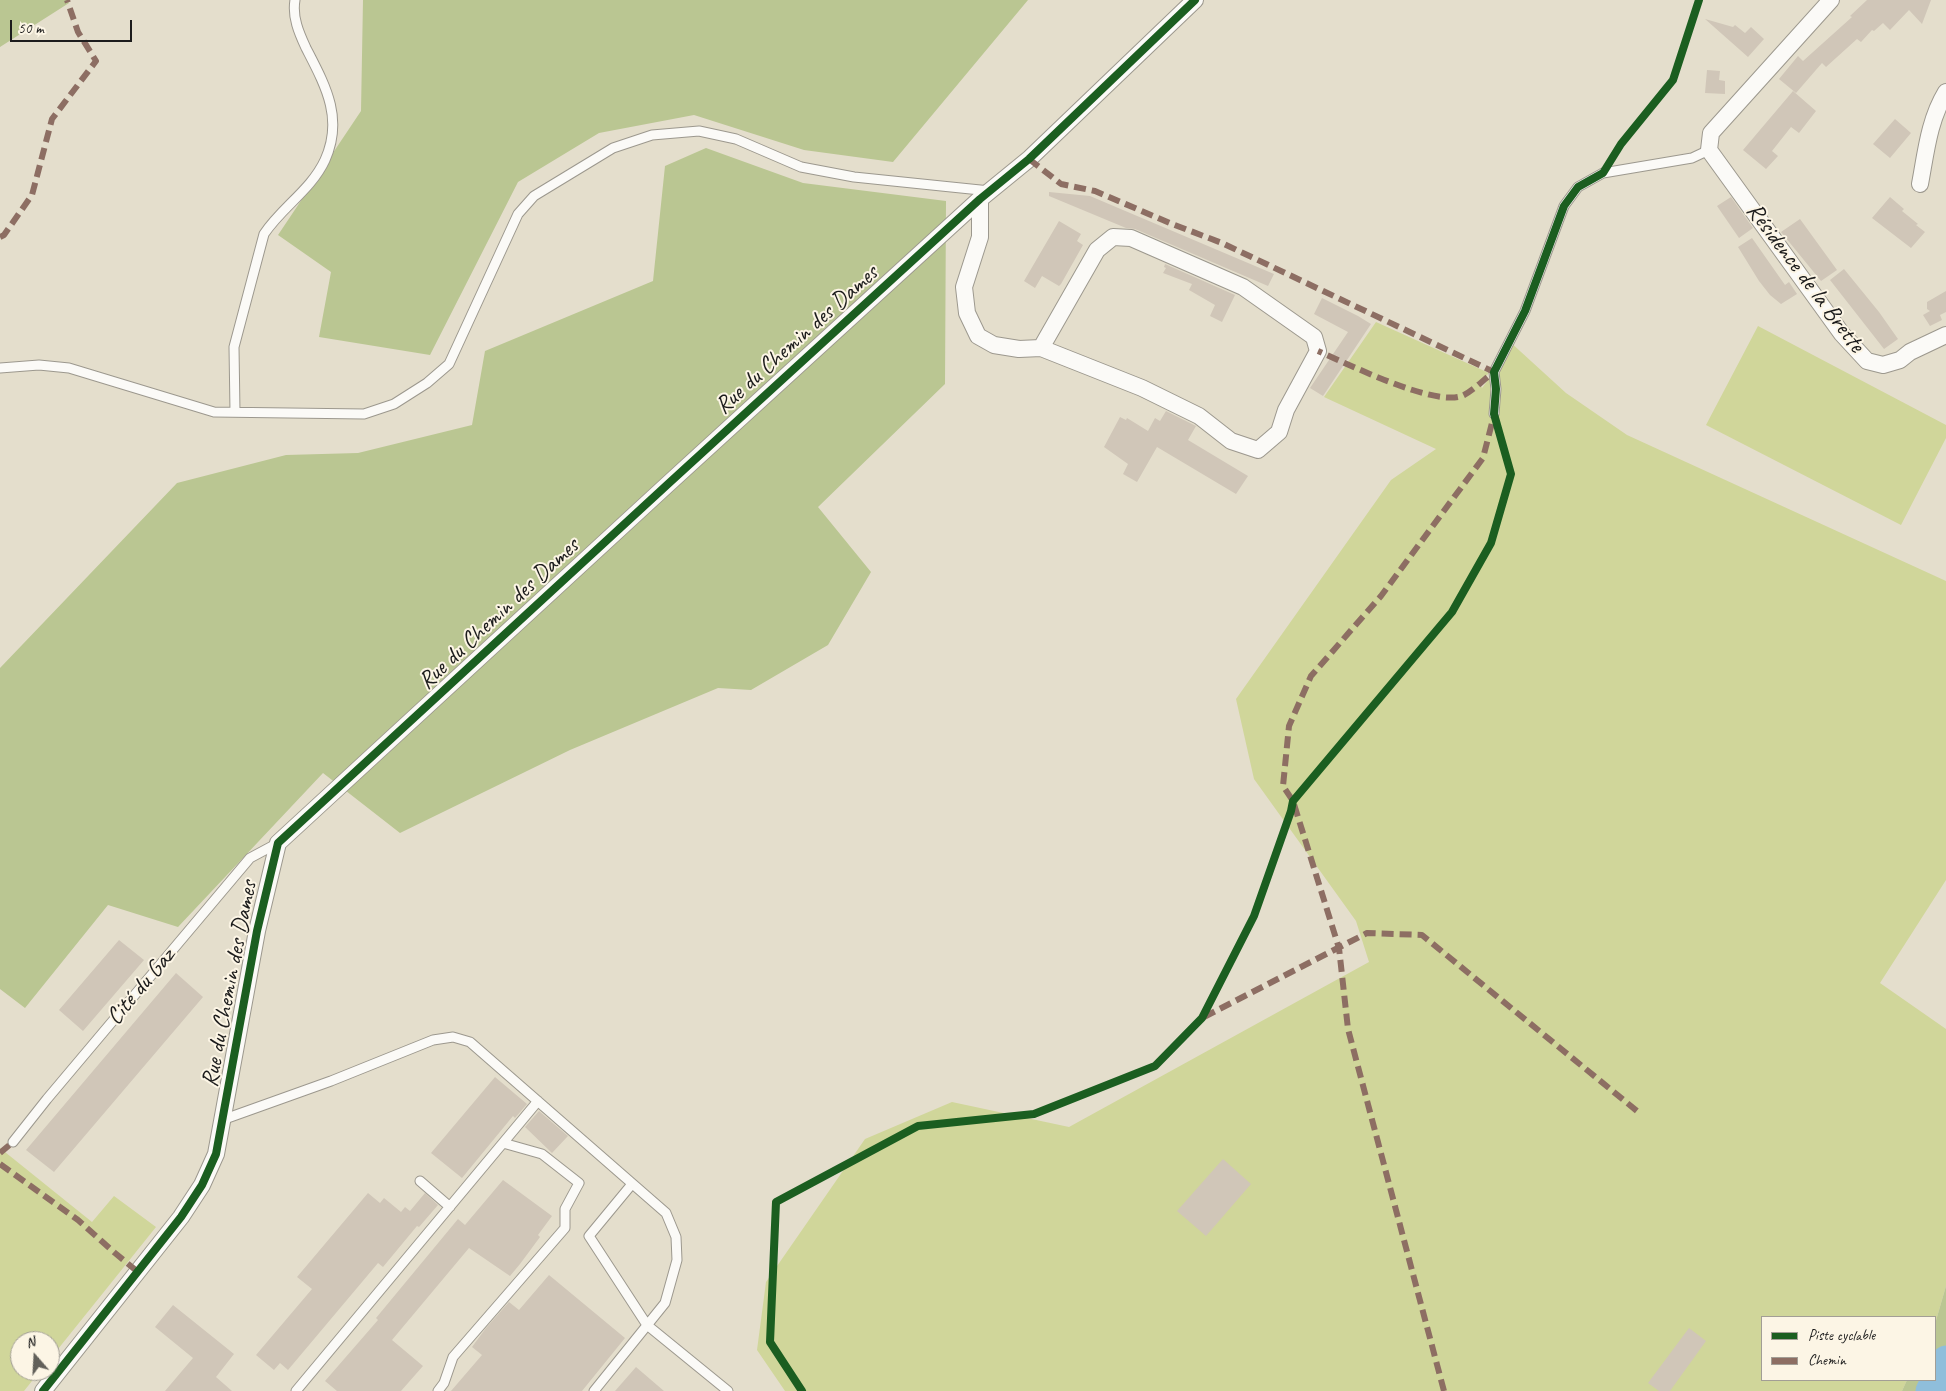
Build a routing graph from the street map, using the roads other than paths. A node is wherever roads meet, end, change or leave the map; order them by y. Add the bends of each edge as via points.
1 (295, 0) edge
2 (1195, 0) edge
3 (1831, 0) edge
4 (1946, 92) edge
5 (1710, 150) junction
6 (1920, 184) dead end
7 (985, 195) junction
8 (1946, 335) edge
9 (1042, 348) junction
10 (0, 368) edge
11 (235, 412) junction
12 (1494, 414) dead end
13 (278, 843) junction
14 (538, 1101) junction
15 (222, 1120) junction
16 (13, 1142) dead end
17 (503, 1143) junction
18 (420, 1181) dead end
19 (632, 1184) junction
20 (450, 1207) junction
21 (647, 1326) junction
22 (43, 1391) edge
23 (296, 1391) edge
24 (438, 1391) edge
25 (594, 1391) edge
26 (728, 1391) edge

1 - 11 lane via 297,30 328,92 334,128 326,158 315,178 264,234 234,347
2 - 7 street, Rue du Chemin des Dames via 1030,159
3 - 5 street via 1711,133
4 - 6 street via 1930,132
5 - 8 street, Résidence de la Brette via 1842,334 1867,361 1883,366
5 - 12 lane via 1692,158 1603,174 1578,187 1564,206 1525,311 1494,372
7 - 9 street via 980,237 964,287 967,313 978,336 994,345 1020,350
7 - 11 lane via 854,177 801,166 736,139 699,131 652,134 613,148 534,196 518,214 449,364 427,383 394,404 364,414
7 - 13 street, Rue du Chemin des Dames
9 - 9 street via 1097,250 1113,237 1131,238 1243,287 1314,338 1318,351 1286,410 1279,432 1258,450 1231,441 1199,416 1142,388
10 - 11 lane via 39,365 68,368 214,412
13 - 15 street, Rue du Chemin des Dames via 257,931
13 - 16 lane, Cité du Gaz via 250,858
14 - 15 lane via 470,1042 453,1037 434,1040
14 - 17 lane
14 - 19 lane
15 - 22 street, Rue du Chemin des Dames via 216,1154 182,1217
17 - 20 lane
17 - 24 lane via 542,1154 579,1182 565,1209 565,1228 452,1357 444,1383
18 - 20 lane
19 - 21 lane via 666,1213 676,1237 677,1260 665,1303
19 - 21 lane via 589,1236
20 - 23 lane
21 - 25 lane
21 - 26 lane

